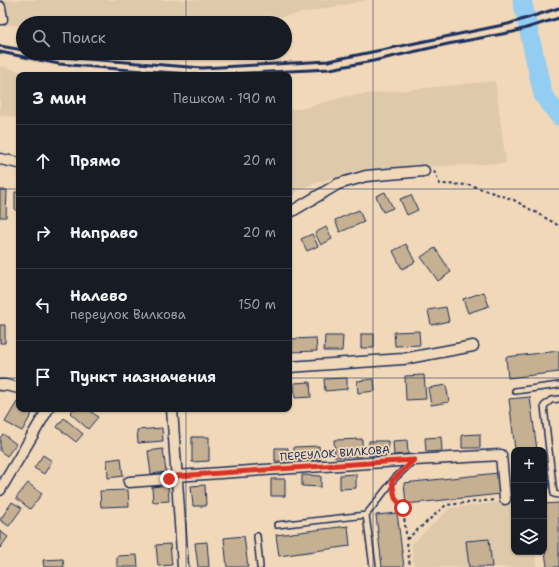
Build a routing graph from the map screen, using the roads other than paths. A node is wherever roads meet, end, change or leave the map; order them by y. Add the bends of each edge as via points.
1 (0, 7) edge
2 (0, 19) edge
3 (0, 159) edge
4 (16, 162) edge
5 (424, 171) road end
6 (292, 211) edge
7 (472, 346) dead end
8 (292, 367) edge
9 (0, 385) edge
10 (559, 385) edge
11 (16, 387) edge
12 (515, 391) dead end
13 (559, 399) edge
14 (46, 412) edge
15 (172, 412) edge
16 (414, 460) junction
17 (176, 476) junction
18 (129, 482) dead end
19 (0, 490) edge
20 (559, 495) edge
21 (505, 499) road end
22 (366, 515) junction
23 (277, 525) dead end
24 (257, 536) dead end
25 (183, 567) edge
26 (260, 567) edge
27 (373, 567) edge

1 - 2 street
3 - 4 street
5 - 6 street via 366,176 338,184
7 - 8 street via 403,359
9 - 11 street
10 - 12 lane
13 - 20 lane via 551,400 544,406 554,494
14 - 19 street
15 - 17 street
16 - 17 street, ПЕРЕУЛОК ВИЛКОВА
16 - 21 street, ПЕРЕУЛОК ВИЛКОВА via 501,455
16 - 22 lane via 392,481
17 - 18 street, ПЕРЕУЛОК ВИЛКОВА via 169,479
17 - 25 street
22 - 23 lane
22 - 27 lane
24 - 26 lane

